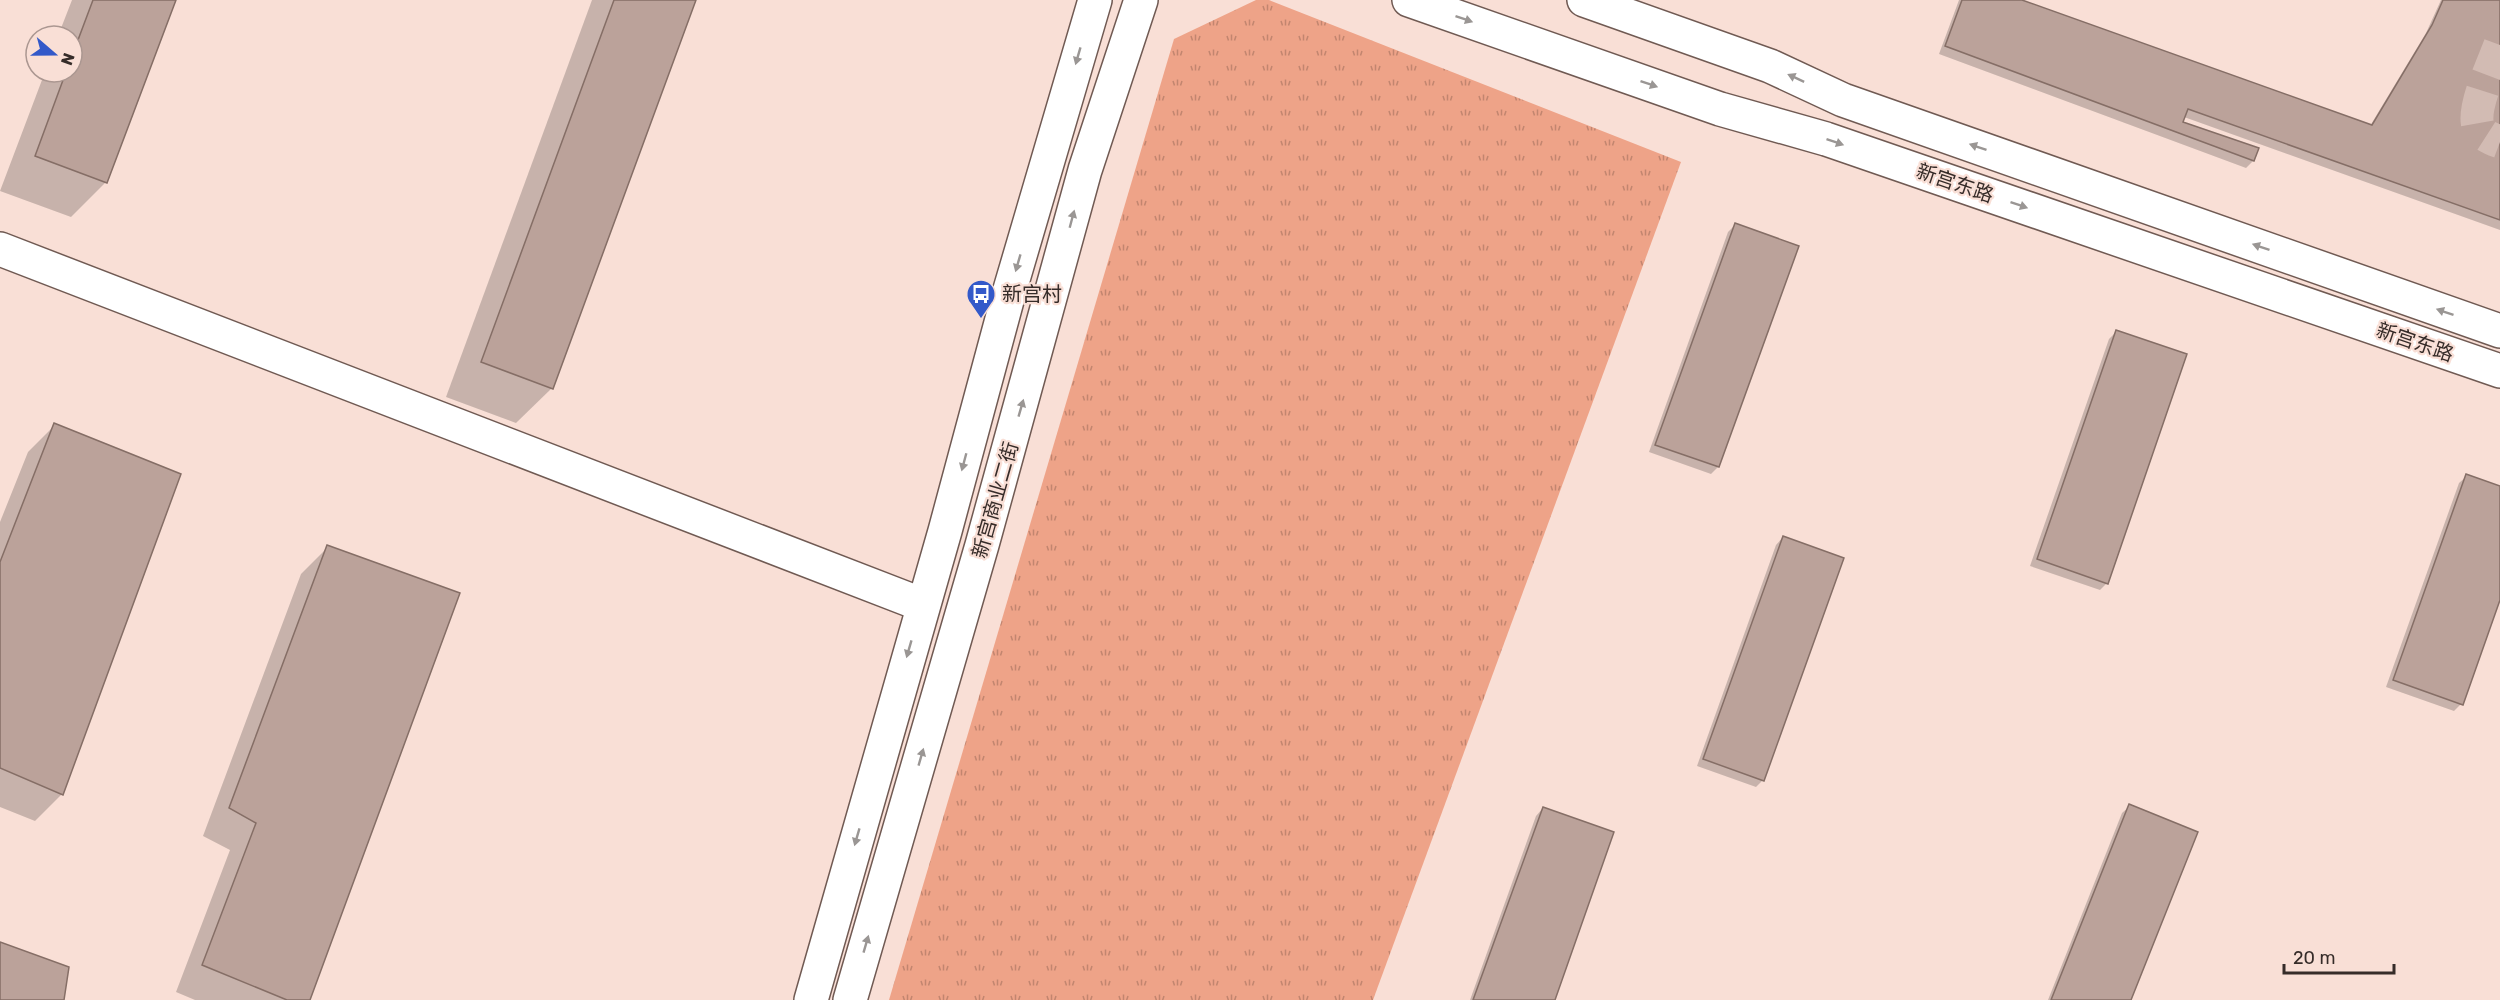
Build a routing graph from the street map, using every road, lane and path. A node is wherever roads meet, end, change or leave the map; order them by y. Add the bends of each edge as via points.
1 (1095, 0) edge
2 (1141, 0) edge
3 (1409, 0) edge
4 (1584, 0) edge
5 (0, 249) edge
6 (2500, 331) edge
7 (2500, 371) edge
8 (923, 605) junction
9 (811, 1000) edge
10 (850, 1000) edge

1 -> 8 street, 新宫商业二街
10 -> 2 street, 新宫商业二街 via 979,556 1085,170
3 -> 7 street, 新宫东路 via 1720,109 1826,139
6 -> 4 street, 新宫东路 via 1843,100 1770,66
5 - 8 street
8 -> 9 street, 新宫商业二街

